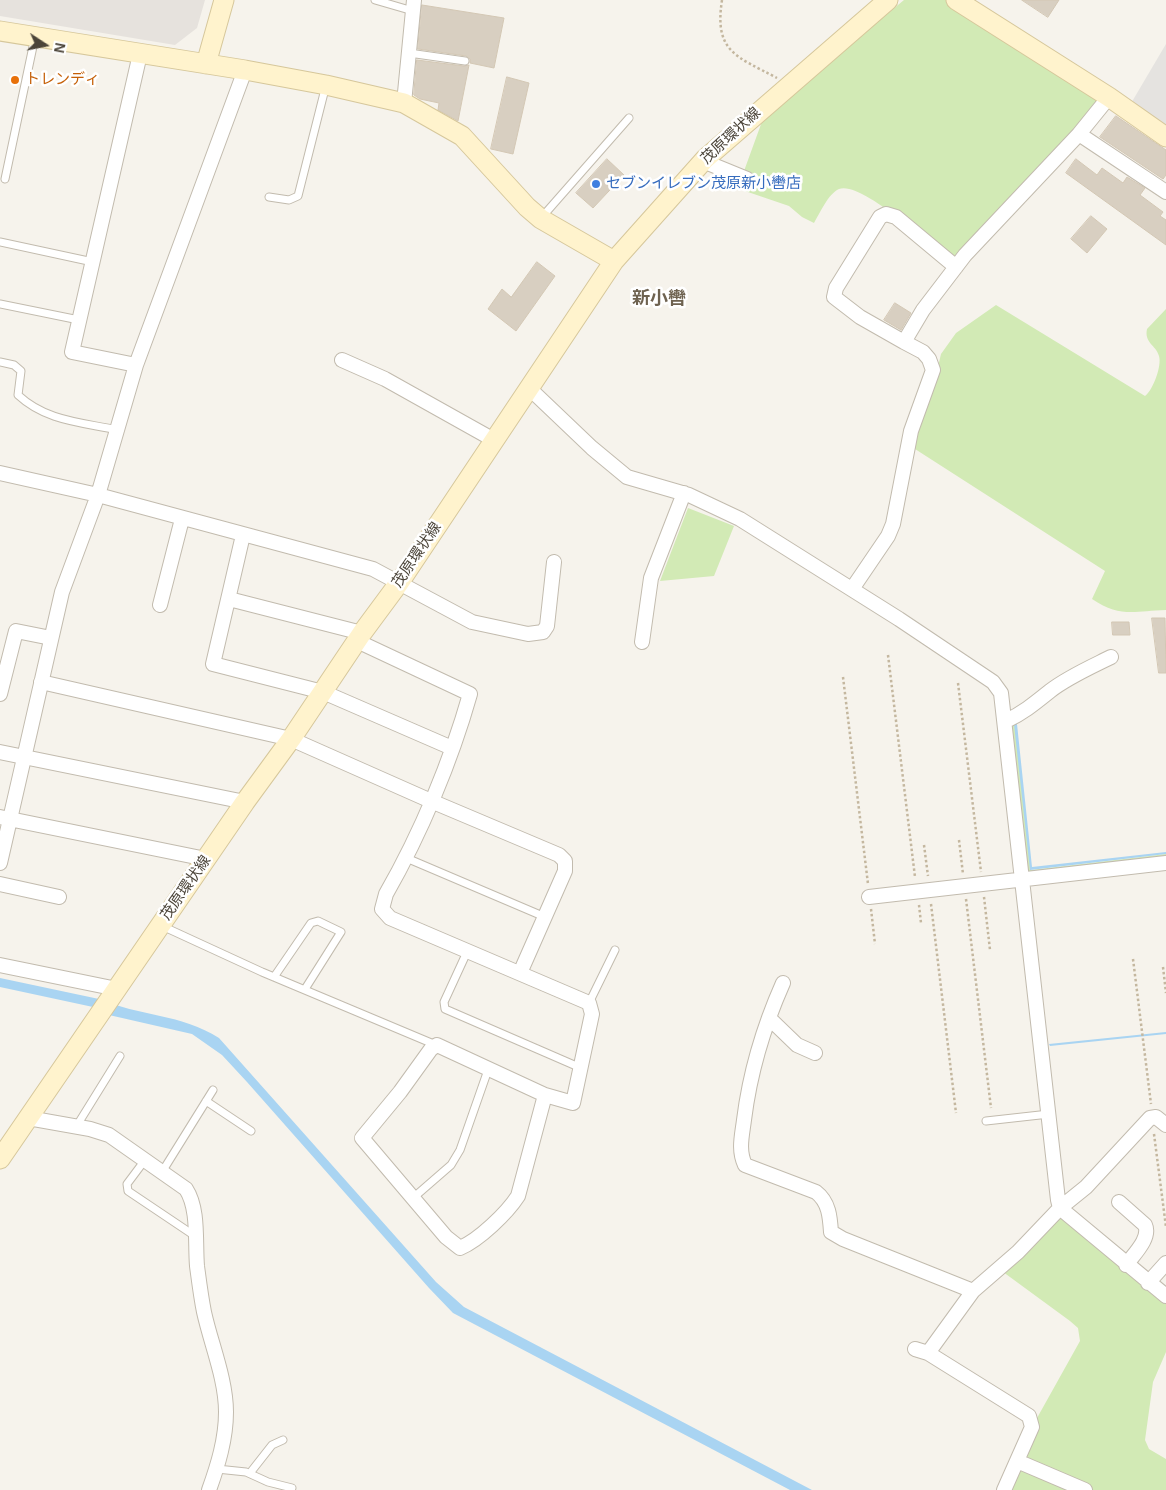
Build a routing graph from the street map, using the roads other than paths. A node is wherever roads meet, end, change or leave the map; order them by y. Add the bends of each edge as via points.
1 (224, 0) edge
2 (375, 0) edge
3 (888, 0) edge
4 (956, 0) edge
5 (413, 6) edge
6 (0, 31) edge
7 (35, 37) junction
8 (409, 53) junction
9 (140, 54) junction
10 (465, 61) dead end
11 (206, 64) junction
12 (245, 70) junction
13 (326, 85) junction
14 (1109, 97) junction
15 (404, 103) junction
16 (629, 118) dead end
17 (1080, 134) junction
18 (1166, 137) edge
19 (703, 161) junction
20 (5, 179) dead end
21 (747, 179) dead end
22 (1166, 192) edge
23 (268, 197) dead end
24 (541, 219) junction
25 (0, 242) edge
26 (614, 261) junction
27 (93, 262) junction
28 (956, 267) junction
29 (0, 304) edge
30 (79, 320) junction
31 (904, 342) junction
32 (342, 360) dead end
33 (0, 362) edge
34 (136, 365) junction
35 (529, 388) junction
36 (117, 430) junction
37 (494, 440) junction
38 (0, 474) edge
39 (684, 493) junction
40 (98, 495) junction
41 (182, 519) junction
42 (243, 535) junction
43 (554, 562) dead end
44 (399, 583) junction
45 (852, 589) junction
46 (229, 599) junction
47 (160, 605) dead end
48 (360, 637) junction
49 (51, 638) junction
50 (642, 642) dead end
51 (1111, 657) dead end
52 (41, 682) junction
53 (323, 692) junction
54 (0, 694) edge
55 (1006, 721) junction
56 (291, 739) junction
57 (452, 748) junction
58 (0, 752) edge
59 (24, 757) junction
60 (431, 801) junction
61 (245, 802) junction
62 (5, 818) edge
63 (404, 857) junction
64 (206, 859) junction
65 (0, 863) edge
66 (1166, 863) edge
67 (1023, 879) junction
68 (0, 884) edge
69 (59, 897) dead end
70 (869, 897) road end
71 (545, 917) junction
72 (160, 925) junction
73 (615, 950) dead end
74 (466, 952) junction
75 (0, 965) edge
76 (520, 973) junction
77 (274, 977) junction
78 (782, 983) dead end
79 (117, 988) junction
80 (305, 989) junction
81 (589, 1002) junction
82 (769, 1018) junction
83 (437, 1046) junction
84 (815, 1053) dead end
85 (120, 1056) dead end
86 (582, 1068) junction
87 (488, 1070) junction
88 (213, 1090) dead end
89 (545, 1096) junction
90 (206, 1101) junction
91 (1049, 1114) junction
92 (28, 1118) junction
93 (986, 1121) dead end
94 (1160, 1126) edge
95 (76, 1127) junction
96 (251, 1131) dead end
97 (0, 1158) edge
98 (145, 1160) junction
99 (162, 1172) junction
100 (413, 1198) junction
101 (1119, 1202) dead end
102 (1060, 1208) junction
103 (194, 1236) junction
104 (1166, 1263) edge
105 (1126, 1265) junction
106 (1148, 1283) junction
107 (973, 1290) junction
108 (1166, 1296) edge
109 (283, 1440) dead end
110 (1017, 1461) junction
111 (217, 1469) junction
112 (250, 1473) junction
113 (292, 1488) dead end
114 (209, 1490) edge
115 (1004, 1490) edge
116 (1085, 1490) edge

1 - 11 main road
2 - 5 lane
3 - 19 main road, 茂原環状線
4 - 14 main road
5 - 8 street
6 - 7 main road
7 - 9 main road
7 - 20 lane
8 - 10 lane
8 - 15 street
9 - 11 main road
9 - 27 street
11 - 12 main road
12 - 13 main road
12 - 34 street
13 - 15 main road
13 - 23 lane via 298,196 289,200
14 - 17 street
14 - 18 main road
15 - 24 main road via 462,136 526,207
16 - 24 lane
17 - 22 street
17 - 28 street
19 - 21 street
19 - 26 main road, 茂原環状線
24 - 26 main road
25 - 27 lane
26 - 35 main road, 茂原環状線
27 - 30 street
28 - 31 street via 923,310
28 - 31 street via 896,217 886,214 880,217 836,288 834,297 860,317
29 - 30 lane
30 - 34 street via 72,352
31 - 45 street via 923,352 933,370 911,431 888,536
32 - 37 street via 385,379
33 - 36 lane via 14,365 21,371 18,395 32,408 49,416
34 - 36 street
35 - 37 main road, 茂原環状線
35 - 39 street via 627,477
36 - 40 street
37 - 44 main road, 茂原環状線
38 - 40 street
39 - 45 street via 740,519
39 - 50 street via 651,578
40 - 41 street
40 - 49 street via 62,592
41 - 42 street
41 - 47 street
42 - 44 street via 374,569
42 - 46 street
43 - 44 street via 547,626 537,634 472,622
44 - 48 main road, 茂原環状線
45 - 55 street via 993,682 1001,693
46 - 48 street
46 - 53 street via 213,664
48 - 53 main road, 茂原環状線
48 - 57 street via 470,694
49 - 52 street
49 - 54 street via 16,631
51 - 55 street via 1066,681 1024,713
52 - 56 street
52 - 59 street
53 - 56 main road, 茂原環状線
53 - 57 street
55 - 67 street
56 - 60 street
56 - 61 main road, 茂原環状線
57 - 60 street
58 - 59 street
59 - 61 street
59 - 62 street
60 - 63 street
60 - 71 street via 560,855 565,861 565,871
61 - 64 main road, 茂原環状線
62 - 64 street
62 - 65 street
63 - 71 lane
63 - 74 street via 382,909 390,918
64 - 72 main road, 茂原環状線
66 - 67 street
67 - 70 street
67 - 91 street
68 - 69 street
71 - 76 street
72 - 77 lane
72 - 79 main road, 茂原環状線
73 - 81 lane
74 - 76 street
74 - 86 lane via 444,1002 445,1009
75 - 79 street
76 - 81 street
77 - 80 lane
77 - 80 lane via 311,923 318,921 341,932
78 - 82 street
79 - 92 main road, 茂原環状線
80 - 83 lane
81 - 86 street via 592,1014
82 - 84 street via 798,1045
82 - 107 street via 756,1051 748,1090 740,1154 745,1165 824,1198 831,1232 843,1239
83 - 87 street
83 - 100 street via 431,1049 362,1138
85 - 95 lane
86 - 89 street via 573,1104
87 - 89 street
87 - 100 lane via 460,1150 451,1165
88 - 90 lane
89 - 100 street via 518,1196 512,1206 468,1244 460,1248 454,1244
90 - 96 lane
90 - 99 lane
91 - 93 lane
91 - 102 street
92 - 95 street
92 - 97 main road, 茂原環状線
94 - 102 street via 1156,1117 1150,1118 1086,1187
95 - 98 street via 109,1135
98 - 99 street
98 - 103 lane via 127,1184 128,1192
99 - 103 street via 192,1197 196,1218
101 - 105 street via 1147,1230
102 - 105 street
102 - 107 street via 1018,1252
103 - 111 street via 204,1311 226,1411
104 - 106 street
105 - 106 street
106 - 108 street
107 - 110 street via 921,1351 1029,1416 1032,1427
109 - 112 lane via 272,1445
110 - 115 street
110 - 116 street
111 - 112 lane
111 - 114 street
112 - 113 lane

